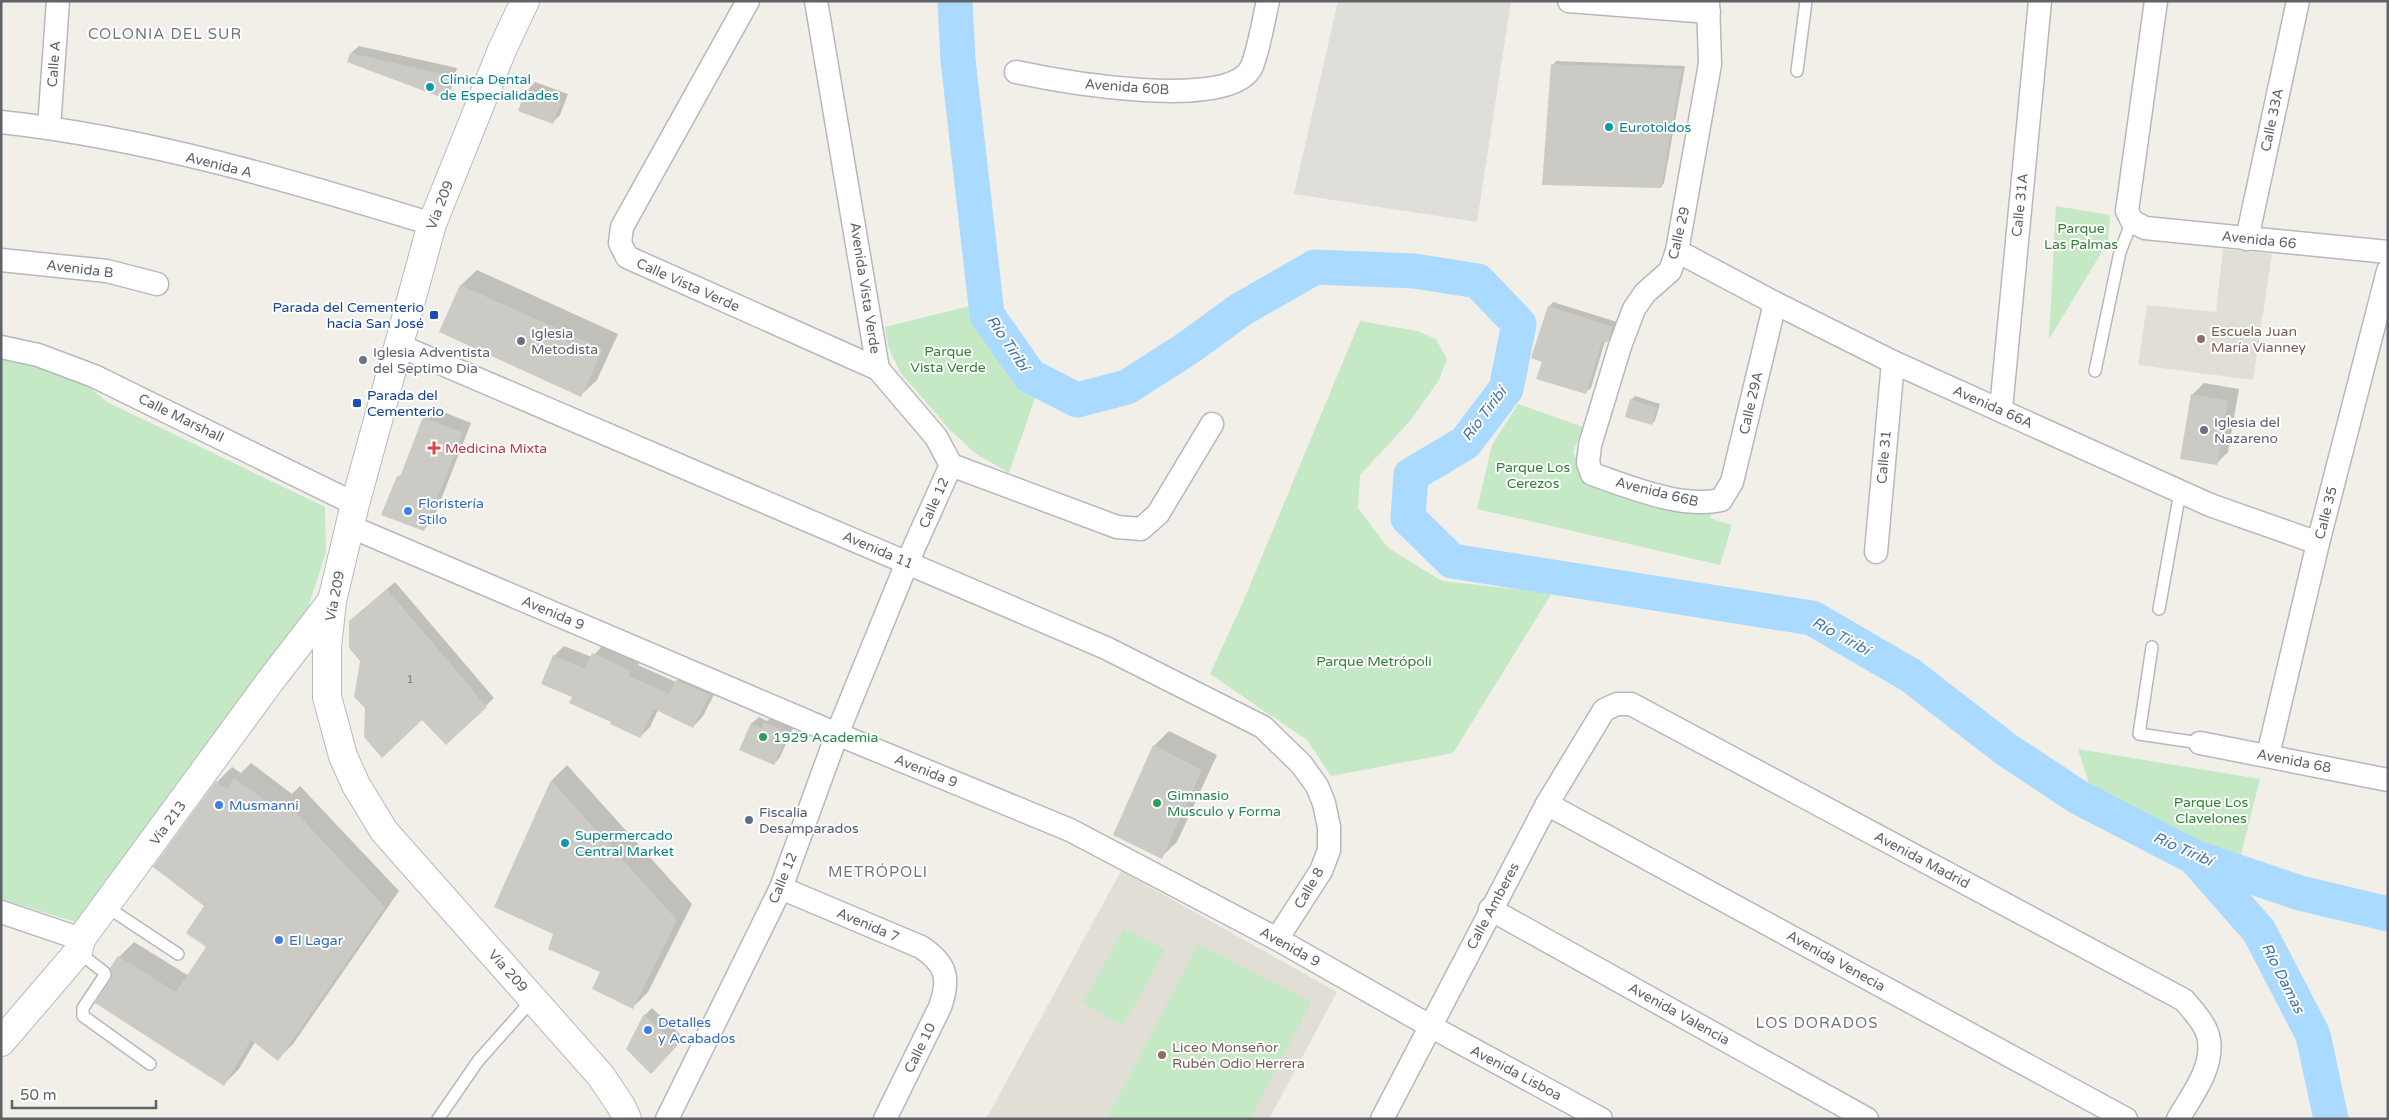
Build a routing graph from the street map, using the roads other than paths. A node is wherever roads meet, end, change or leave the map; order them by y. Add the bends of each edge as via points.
1 (58, 1) edge
2 (525, 1) edge
3 (748, 1) edge
4 (816, 1) edge
5 (1268, 1) edge
6 (1569, 1) edge
7 (1806, 1) edge
8 (2040, 1) edge
9 (2156, 1) edge
10 (2298, 1) edge
11 (1709, 7) edge
12 (1797, 71) dead end
13 (1016, 72) dead end
14 (1, 122) edge
15 (49, 128) junction
16 (2132, 221) junction
17 (432, 224) junction
18 (2246, 239) junction
19 (1677, 251) junction
20 (2388, 252) edge
21 (1, 260) edge
22 (2388, 271) edge
23 (157, 284) dead end
24 (1775, 303) junction
25 (398, 345) junction
26 (1, 347) edge
27 (1893, 362) junction
28 (878, 369) junction
29 (2095, 371) dead end
30 (2001, 410) junction
31 (1212, 424) dead end
32 (951, 465) junction
33 (1592, 474) joint
34 (2180, 492) junction
35 (1721, 500) joint
36 (352, 515) junction
37 (2318, 543) junction
38 (1876, 552) dead end
39 (907, 563) junction
40 (332, 601) junction
41 (2159, 609) dead end
42 (2152, 647) dead end
43 (1617, 704) joint
44 (837, 734) junction
45 (2200, 743) joint
46 (2268, 755) junction
47 (2388, 780) edge
48 (1324, 803) joint
49 (1547, 804) junction
50 (781, 888) junction
51 (107, 907) junction
52 (1490, 909) junction
53 (1, 912) edge
54 (1278, 939) junction
55 (80, 946) junction
56 (178, 954) dead end
57 (945, 974) joint
58 (533, 999) junction
59 (1430, 1026) junction
60 (1, 1042) edge
61 (150, 1064) dead end
62 (438, 1119) edge
63 (627, 1119) edge
64 (667, 1119) edge
65 (886, 1119) edge
66 (1382, 1119) edge
67 (1602, 1119) edge
68 (1867, 1119) edge
69 (2126, 1119) edge
70 (2178, 1119) edge

1 - 15 street, Calle A
2 - 17 main road, Vía 209
3 - 28 street, Calle Vista Verde via 622,227 620,243 627,257
4 - 28 street, Avenida Vista Verde
5 - 13 street, Avenida 60B via 1251,68 1239,81 1211,88 1170,91 1099,87
6 - 11 street
7 - 12 lane
8 - 30 street, Calle 31A
9 - 16 street via 2127,211
10 - 18 street, Calle 33A
11 - 19 street, Calle 29 via 1709,74
14 - 15 street, Avenida A
15 - 17 street, Avenida A via 181,155 315,188
16 - 18 street, Avenida 66 via 2145,228
16 - 29 lane via 2120,252
17 - 25 main road, Vía 209
18 - 20 street, Avenida 66
19 - 24 street, Avenida 66A
19 - 33 street, Calle 29 via 1670,271 1645,293 1631,316 1590,446 1588,463
21 - 23 street, Avenida B via 107,270
22 - 37 street, Calle 35
24 - 27 street, Avenida 66A
24 - 35 street, Calle 29A via 1732,482
25 - 36 main road, Vía 209
25 - 39 street, Avenida 11
26 - 36 street, Calle Marshall via 38,355 94,376
27 - 30 street, Avenida 66A
27 - 38 street, Calle 31
28 - 32 street, Avenida Vista Verde via 936,438
30 - 34 street, Avenida 66A
31 - 32 street via 1158,514 1141,529 1117,527
32 - 39 street, Calle 12
33 - 35 street, Avenida 66B via 1645,492 1704,504
34 - 37 street, Avenida 66A
34 - 41 lane
36 - 40 main road, Vía 209
36 - 44 street, Avenida 9
37 - 46 street, Calle 35
39 - 44 street, Calle 12
39 - 48 street, Avenida 11 via 1106,648 1263,727 1302,765
40 - 51 main road, Vía 213
40 - 58 main road, Vía 209 via 327,647 327,697 356,785 384,831
42 - 45 lane via 2139,734
43 - 49 street, Calle Amberes via 1604,710
43 - 70 street, Avenida Madrid via 1631,704 2184,1000 2209,1039 2203,1077
44 - 50 street, Calle 12
44 - 54 street, Avenida 9 via 1070,830
45 - 46 street, Avenida 68
46 - 47 street, Avenida 68
48 - 54 street, Calle 8 via 1329,850 1321,871
49 - 52 street, Calle Amberes
49 - 69 street, Avenida Venecia
50 - 57 street, Avenida 7 via 921,947 934,955
50 - 64 street, Calle 12
51 - 55 main road, Vía 213
51 - 56 lane
52 - 59 street, Calle Amberes
52 - 68 street, Avenida Valencia
53 - 55 street
54 - 59 street, Avenida 9
55 - 60 main road, Vía 213
55 - 61 lane via 105,975 83,1008 83,1016
57 - 65 street, Calle 10 via 946,990 940,1007
58 - 62 lane via 478,1061
58 - 63 main road, Vía 209 via 601,1076
59 - 66 street, Calle Amberes
59 - 67 street, Avenida Lisboa

